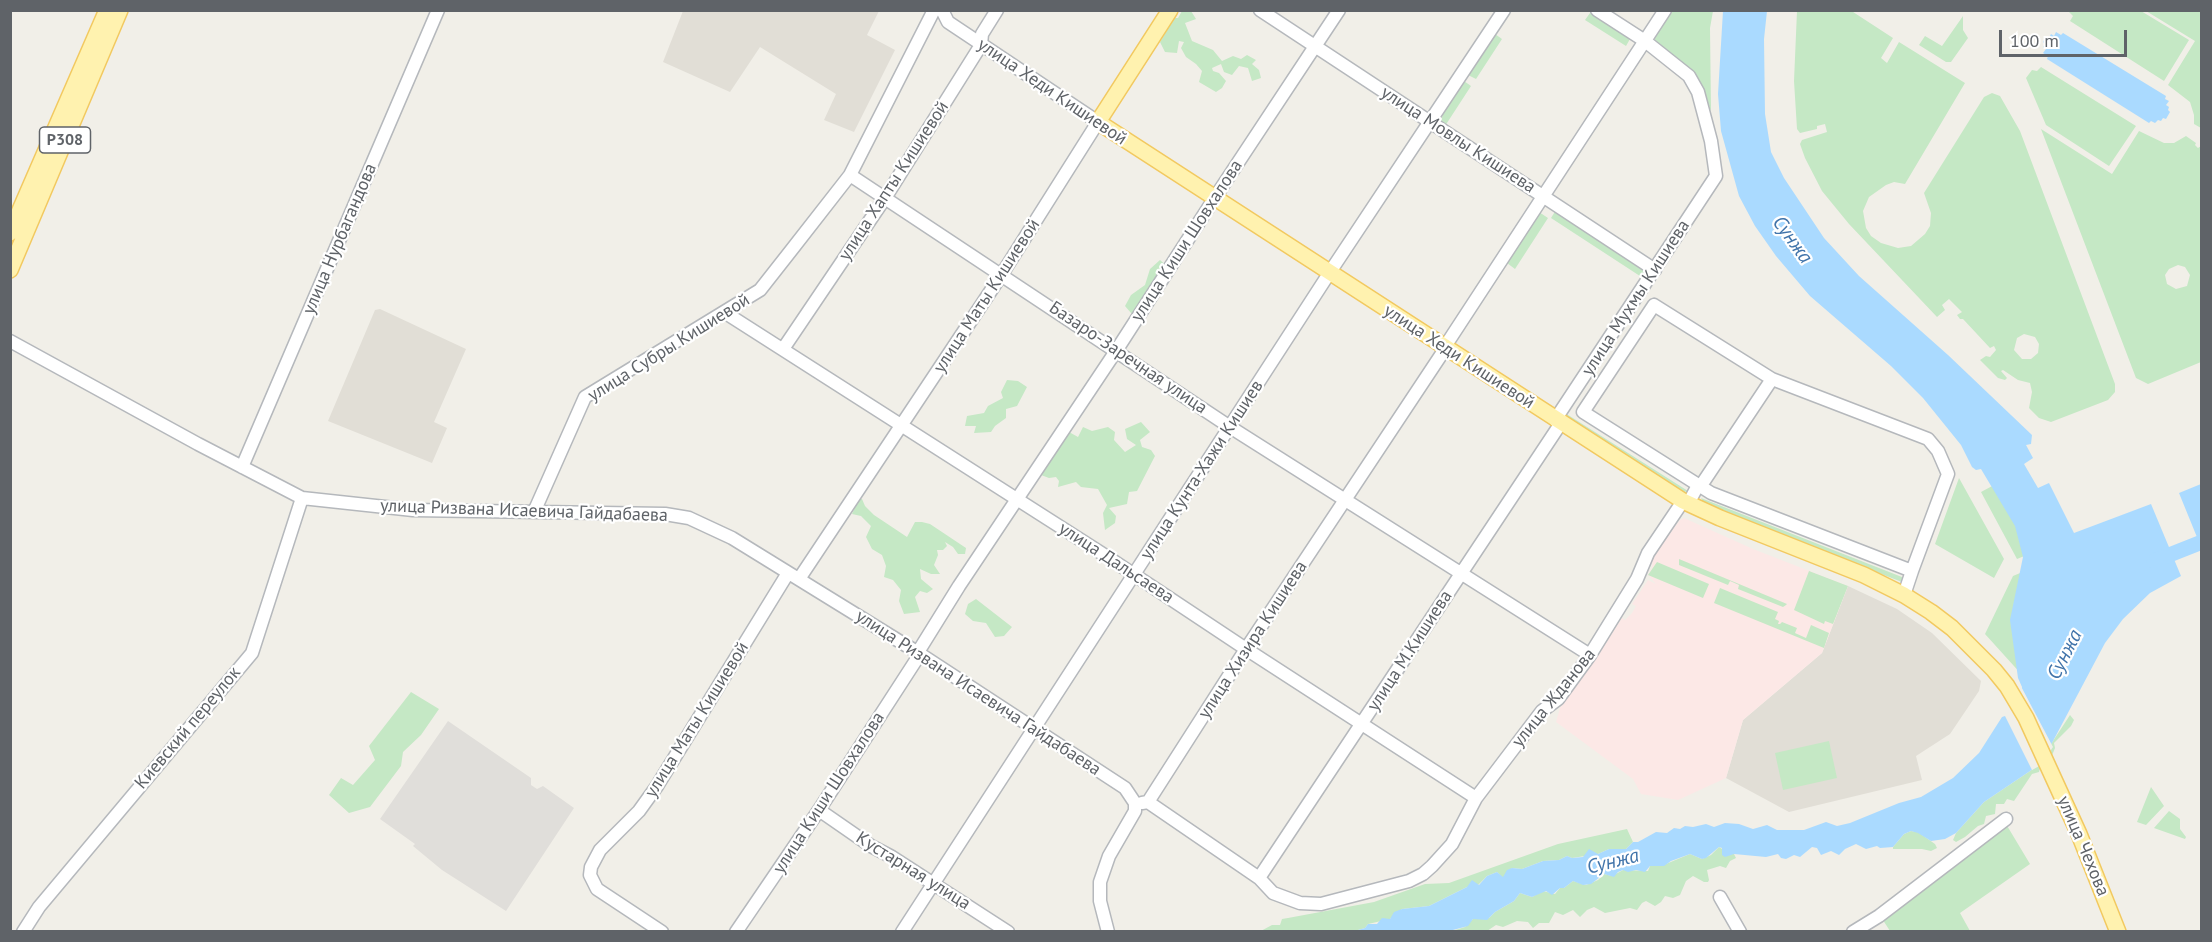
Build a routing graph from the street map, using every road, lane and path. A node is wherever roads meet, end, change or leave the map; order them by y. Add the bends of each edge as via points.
1 (107, 10) edge
2 (120, 10) edge
3 (438, 10) edge
4 (934, 10) edge
5 (942, 10) edge
6 (997, 10) edge
7 (1170, 10) edge
8 (1260, 10) edge
9 (1339, 10) edge
10 (1504, 10) edge
11 (1597, 10) edge
12 (1665, 10) edge
13 (1645, 41) junction
14 (981, 45) junction
15 (1316, 46) junction
16 (1098, 122) junction
17 (1430, 122) junction
18 (850, 175) junction
19 (1544, 197) junction
20 (885, 198) junction
21 (1214, 199) junction
22 (10, 233) edge
23 (10, 270) edge
24 (1655, 270) junction
25 (1330, 273) junction
26 (1002, 274) junction
27 (1640, 293) junction
28 (1654, 305) junction
29 (723, 312) junction
30 (10, 341) edge
31 (783, 349) junction
32 (1444, 349) junction
33 (1116, 351) junction
34 (1772, 379) junction
35 (1558, 422) junction
36 (901, 427) junction
37 (1230, 427) junction
38 (242, 467) junction
39 (1700, 487) junction
40 (302, 498) junction
41 (1017, 499) junction
42 (1344, 499) junction
43 (1685, 503) junction
44 (534, 512) junction
45 (1912, 571) junction
46 (1461, 574) junction
47 (1135, 575) junction
48 (794, 576) junction
49 (1904, 595) junction
50 (1246, 649) junction
51 (919, 653) junction
52 (1590, 655) junction
53 (1994, 670) joint
54 (1362, 723) junction
55 (1034, 729) junction
56 (1476, 798) junction
57 (1148, 802) junction
58 (1135, 803) junction
59 (819, 810) junction
60 (2006, 819) dead end
61 (1259, 878) junction
62 (933, 884) junction
63 (1720, 897) dead end
64 (1105, 930) edge
65 (23, 932) edge
66 (662, 932) edge
67 (736, 932) edge
68 (902, 932) edge
69 (1008, 932) edge
70 (1740, 932) edge
71 (1853, 932) edge
72 (2118, 932) edge

1 - 22 main road, P308
2 - 23 main road, P308
3 - 38 street, улица Нурбагандова
4 - 18 street, улица Субры Кишиевой
5 - 14 street, улица Хеди Кишиевой via 948,22
6 - 14 street, улица Хапты Кишиевой via 982,34
7 - 16 main road, улица Маты Кишиевой
8 - 15 street, улица Мовлы Кишиева
9 - 15 street, улица Киши Шовхалова
10 - 17 street, улица Кунта-Хажи Кишиев
11 - 13 street
12 - 13 street, улица Хизира Кишиева
13 - 19 street, улица Хизира Кишиева
13 - 24 street, улица Мухмы Кишиева via 1684,71 1698,92 1716,176
14 - 16 street, улица Хеди Кишиевой
14 - 20 street, улица Хапты Кишиевой
15 - 17 street, улица Мовлы Кишиева
15 - 21 street, улица Киши Шовхалова
16 - 21 main road, улица Хеди Кишиевой
16 - 26 street, улица Маты Кишиевой
17 - 19 street, улица Мовлы Кишиева
17 - 25 street, улица Кунта-Хажи Кишиев
18 - 20 street, Базаро-Заречная улица
18 - 29 street, улица Субры Кишиевой via 760,290
19 - 24 street, улица Мовлы Кишиева
19 - 32 street, улица Хизира Кишиева
20 - 26 street, Базаро-Заречная улица
20 - 31 street, улица Хапты Кишиевой
21 - 25 main road, улица Хеди Кишиевой
21 - 33 street, улица Киши Шовхалова
24 - 27 street, улица Мухмы Кишиева
25 - 32 main road, улица Хеди Кишиевой
25 - 37 street, улица Кунта-Хажи Кишиев
26 - 33 street, Базаро-Заречная улица
26 - 36 street, улица Маты Кишиевой
27 - 28 street
27 - 35 street, улица Мухмы Кишиева
28 - 34 street
28 - 39 street via 1583,412
29 - 31 street, улица Дальсаева
29 - 44 street, улица Субры Кишиевой via 585,397
30 - 38 street, улица Ризвана Исаевича Гайдабаева
31 - 36 street, улица Дальсаева
32 - 35 main road, улица Хеди Кишиевой
32 - 42 street, улица Хизира Кишиева
33 - 37 street, Базаро-Заречная улица
33 - 41 street, улица Киши Шовхалова
34 - 39 street, улица Жданова
34 - 45 street via 1928,440 1938,451 1948,474
35 - 43 main road, улица Хеди Кишиевой
35 - 46 street, улица М.Кишиева
36 - 41 street, улица Дальсаева
36 - 48 street, улица Маты Кишиевой
37 - 42 street, Базаро-Заречная улица
37 - 47 street, улица Кунта-Хажи Кишиев
38 - 40 street, улица Ризвана Исаевича Гайдабаева
39 - 43 street, улица Жданова
39 - 45 street
40 - 44 street, улица Ризвана Исаевича Гайдабаева via 413,510
40 - 65 street, Киевский переулок via 252,653 39,907
41 - 47 street, улица Дальсаева
41 - 51 street, улица Киши Шовхалова
42 - 46 street, Базаро-Заречная улица
42 - 50 street, улица Хизира Кишиева
43 - 49 main road, улица Хеди Кишиевой
43 - 52 street, улица Жданова via 1648,554
44 - 48 street, улица Ризвана Исаевича Гайдабаева via 665,514 689,518 726,534
45 - 49 street
46 - 52 street, Базаро-Заречная улица
46 - 54 street, улица М.Кишиева
47 - 50 street, улица Дальсаева
47 - 55 street, улица Кунта-Хажи Кишиев
48 - 51 street, улица Ризвана Исаевича Гайдабаева
48 - 66 street, улица Маты Кишиевой via 657,786 594,859 590,875 597,889
49 - 53 main road, улица Хеди Кишиевой via 1952,628
50 - 54 street, улица Дальсаева
50 - 57 street, улица Хизира Кишиева
51 - 55 street, улица Ризвана Исаевича Гайдабаева
51 - 59 street, улица Киши Шовхалова
52 - 56 street, улица Жданова
53 - 72 main road, улица Чехова via 2016,700 2047,760
54 - 56 street, улица Дальсаева
54 - 61 street, улица М.Кишиева
55 - 58 street, улица Ризвана Исаевича Гайдабаева via 1125,788
55 - 62 street, улица Кунта-Хажи Кишиев
56 - 61 street, улица Жданова via 1452,844 1432,866 1409,881 1321,904 1281,898
57 - 58 street
57 - 61 street
58 - 64 street via 1132,820 1102,873 1100,901
59 - 62 street, Кустарная улица
59 - 67 street, улица Киши Шовхалова
60 - 71 street
62 - 68 street, улица Кунта-Хажи Кишиев
62 - 69 street, Кустарная улица
63 - 70 street

